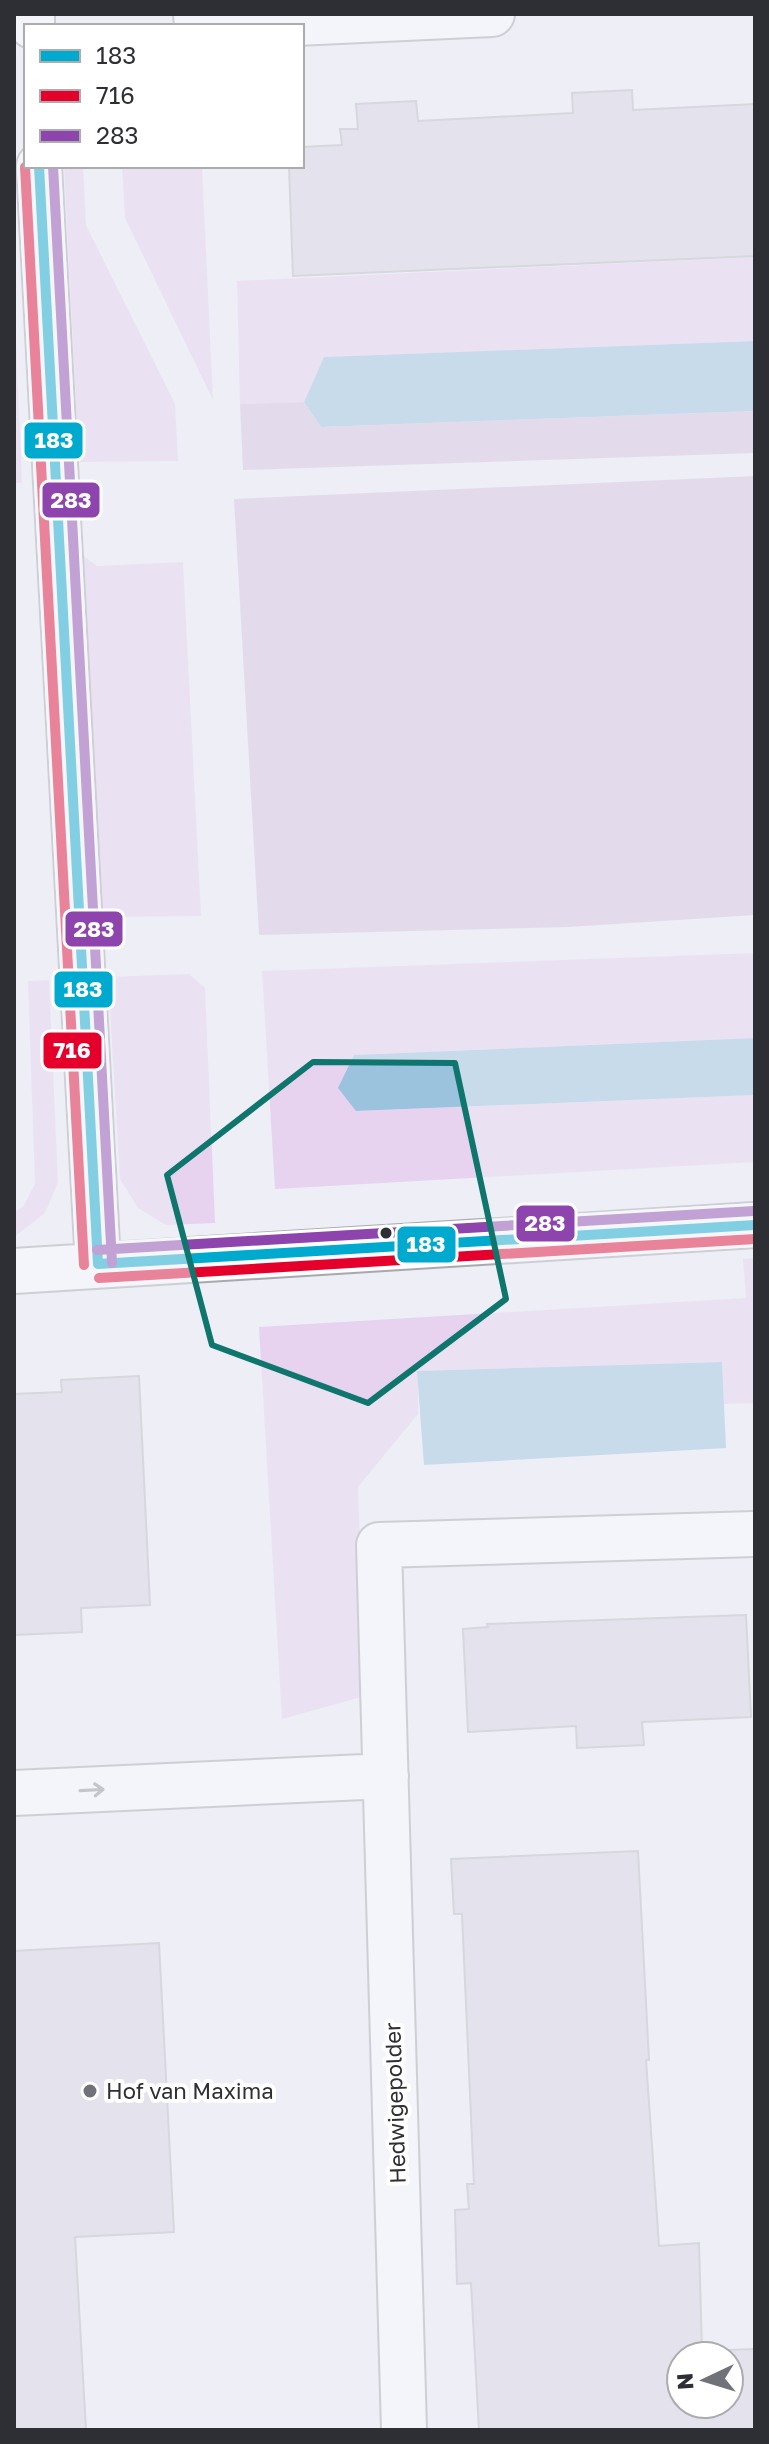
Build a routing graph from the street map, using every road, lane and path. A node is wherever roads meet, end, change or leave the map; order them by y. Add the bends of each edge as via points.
1 (492, 14) edge
2 (274, 24) edge
3 (39, 168) edge
4 (755, 1225) edge
5 (98, 1264) junction
6 (14, 1271) edge
7 (755, 1534) edge
8 (386, 1776) junction
9 (14, 1793) edge
10 (404, 2430) edge

1 - 2 street
3 - 5 street
4 - 5 street
5 - 6 street
7 - 8 street, Hedwigepolder via 379,1545
9 -> 8 street
8 - 10 street, Hedwigepolder

